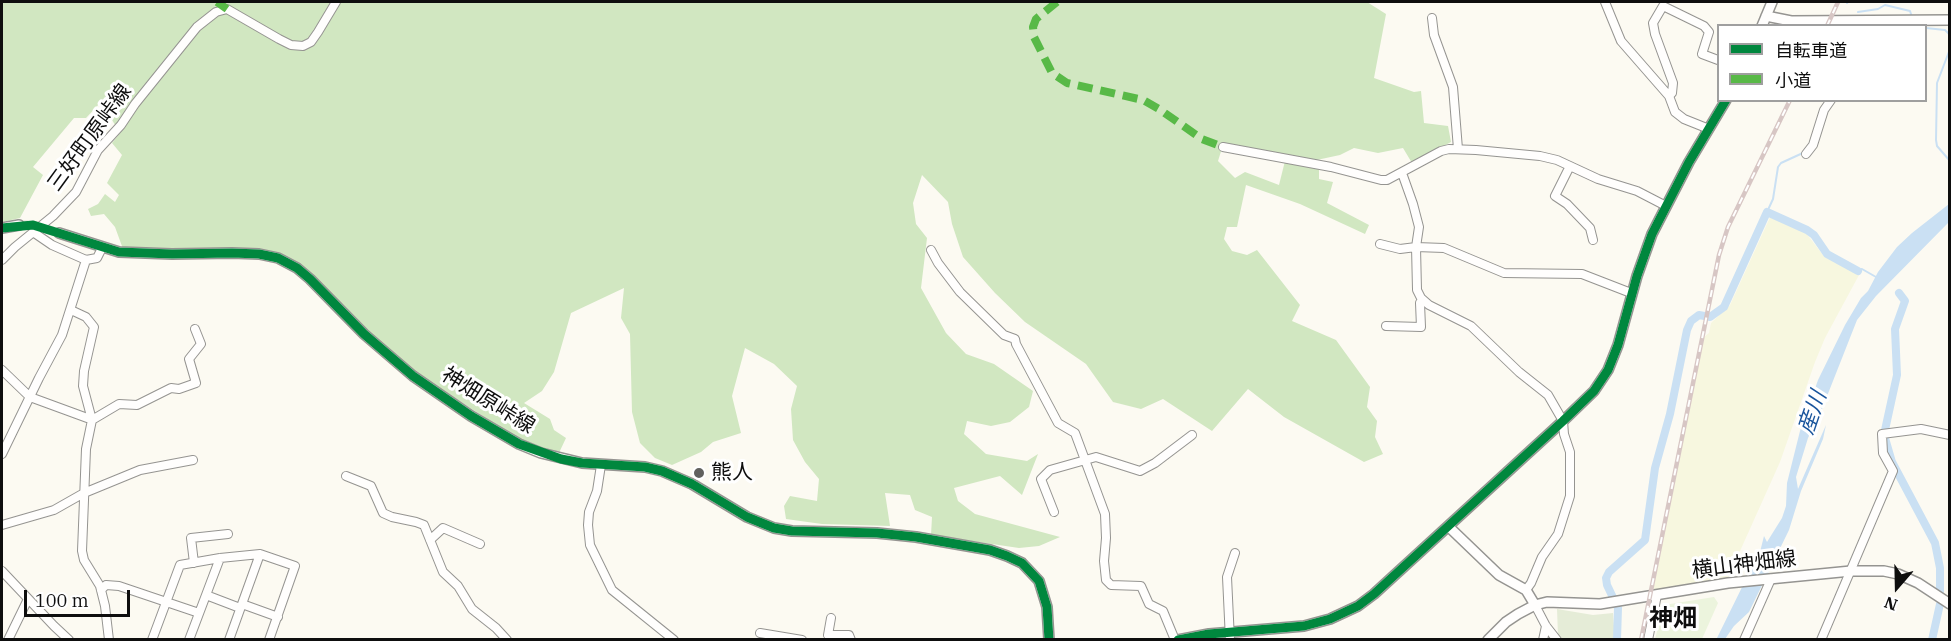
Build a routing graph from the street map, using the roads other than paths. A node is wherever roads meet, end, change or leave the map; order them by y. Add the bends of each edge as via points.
1 (336, 2) edge
2 (1605, 2) edge
3 (1772, 2) edge
4 (1432, 18) dead end
5 (1950, 20) edge
6 (1764, 21) edge
7 (1850, 24) edge
8 (1717, 59) edge
9 (1669, 96) junction
10 (1725, 102) edge
11 (1830, 102) edge
12 (1710, 129) junction
13 (1223, 147) dead end
14 (1458, 149) junction
15 (1806, 154) dead end
16 (1570, 166) junction
17 (1402, 173) junction
18 (1666, 206) junction
19 (19, 225) tunnel mouth
20 (2, 228) edge
21 (33, 232) junction
22 (59, 233) tunnel mouth
23 (1593, 240) dead end
24 (1380, 244) dead end
25 (1416, 247) junction
26 (102, 248) junction
27 (931, 250) dead end
28 (2, 260) edge
29 (86, 261) junction
30 (1631, 293) junction
31 (1420, 303) dead end
32 (71, 310) junction
33 (1386, 326) dead end
34 (195, 329) dead end
35 (2, 370) edge
36 (30, 397) junction
37 (91, 420) junction
38 (1563, 421) junction
39 (1192, 435) dead end
40 (1950, 435) edge
41 (2, 454) edge
42 (1084, 459) junction
43 (194, 460) dead end
44 (601, 465) junction
45 (346, 476) dead end
46 (84, 493) junction
47 (1054, 512) dead end
48 (2, 525) edge
49 (1449, 526) junction
50 (228, 534) dead end
51 (430, 540) junction
52 (480, 544) dead end
53 (1235, 553) dead end
54 (260, 554) junction
55 (220, 558) junction
56 (194, 562) junction
57 (2, 571) edge
58 (1851, 571) junction
59 (1769, 579) junction
60 (101, 590) junction
61 (1526, 590) junction
62 (206, 595) junction
63 (1658, 595) junction
64 (28, 599) junction
65 (166, 601) junction
66 (1950, 604) edge
67 (1535, 605) junction
68 (241, 606) junction
69 (199, 613) junction
70 (278, 617) junction
71 (831, 618) dead end
72 (1546, 626) junction
73 (760, 633) dead end
74 (1230, 636) edge
75 (8, 639) edge
76 (69, 639) edge
77 (109, 639) edge
78 (152, 639) edge
79 (189, 639) edge
80 (229, 639) edge
81 (269, 639) edge
82 (507, 639) edge
83 (674, 639) edge
84 (802, 639) edge
85 (851, 639) edge
86 (1050, 639) edge
87 (1176, 639) edge
88 (1488, 639) edge
89 (1543, 639) edge
90 (1557, 639) edge
91 (1648, 639) edge
92 (1744, 639) edge
93 (1821, 639) edge

1 - 21 street, 三好町原峠線 via 311,42 303,46 291,45 227,9 216,12 197,27 98,150 76,192
2 - 9 street via 1622,41
3 - 6 street
4 - 14 street via 1434,35 1453,87
5 - 7 street
6 - 7 street
8 - 9 street via 1702,54 1709,32 1704,26 1663,6 1653,23 1673,83
9 - 12 street via 1679,116
10 - 12 street
11 - 15 street
12 - 18 street
13 - 17 street via 1381,180
14 - 16 street via 1540,156
14 - 17 street via 1441,151
16 - 18 street
16 - 23 street via 1555,196 1590,228
17 - 25 street via 1419,227
18 - 30 street
19 - 20 street
21 - 28 street, 三好町原峠線
21 - 29 street
22 - 26 street, 神畑原峠線
24 - 25 street via 1400,249
25 - 30 street via 1444,248 1504,273 1582,274
25 - 38 street via 1417,290 1421,298 1471,326 1548,394
26 - 29 street via 97,258
26 - 44 street, 神畑原峠線 via 142,254 232,253 278,258 310,279 393,359 471,416 541,453
27 - 42 street via 960,292 1004,335 1015,339 1058,423 1075,433
29 - 32 street
30 - 38 street via 1608,370 1594,391
31 - 33 street via 1421,327
32 - 36 street
32 - 37 street via 86,317 94,327 83,386
34 - 37 street via 201,344 189,359 196,383 171,388 137,405 119,404
35 - 36 street
36 - 37 street
36 - 41 street
37 - 46 street
38 - 49 street
38 - 61 street via 1570,452 1570,496 1558,534
39 - 42 street via 1140,471 1096,457
40 - 58 street via 1921,429 1882,434 1883,453 1893,471
42 - 47 street via 1050,470 1041,479
42 - 87 street via 1105,514 1106,580 1111,585 1141,586 1149,604 1163,611
43 - 46 street via 140,470
44 - 83 street via 589,512 590,545 612,590
44 - 86 street, 神畑原峠線 via 662,471 774,528 916,537 1008,555 1039,581 1047,607
45 - 51 street via 371,486 383,513 424,525
46 - 48 street via 54,510
46 - 60 street via 82,551
49 - 61 street via 1499,575
49 - 74 street via 1374,594 1339,615 1322,622
50 - 56 street via 191,538
51 - 52 street via 443,528
51 - 82 street via 443,572 458,586 472,609
53 - 74 street via 1227,577
54 - 55 street
54 - 68 street
54 - 70 street via 296,566
55 - 56 street
55 - 62 street
56 - 65 street via 180,565
57 - 64 street
58 - 59 street, 横山神畑線
58 - 66 street, 横山神畑線 via 1898,574
58 - 93 street
59 - 63 street, 横山神畑線
59 - 92 street
60 - 65 street via 110,584
60 - 77 street
61 - 67 street
62 - 68 street
62 - 69 street
63 - 67 street, 横山神畑線 via 1600,604
63 - 91 street
64 - 75 street
64 - 76 street
65 - 69 street
65 - 78 street
67 - 72 street
67 - 88 street via 1506,622
68 - 70 street
68 - 80 street
69 - 79 street
70 - 81 street
71 - 85 street via 828,636 849,635
72 - 89 street
72 - 90 street
73 - 84 street
74 - 87 street

